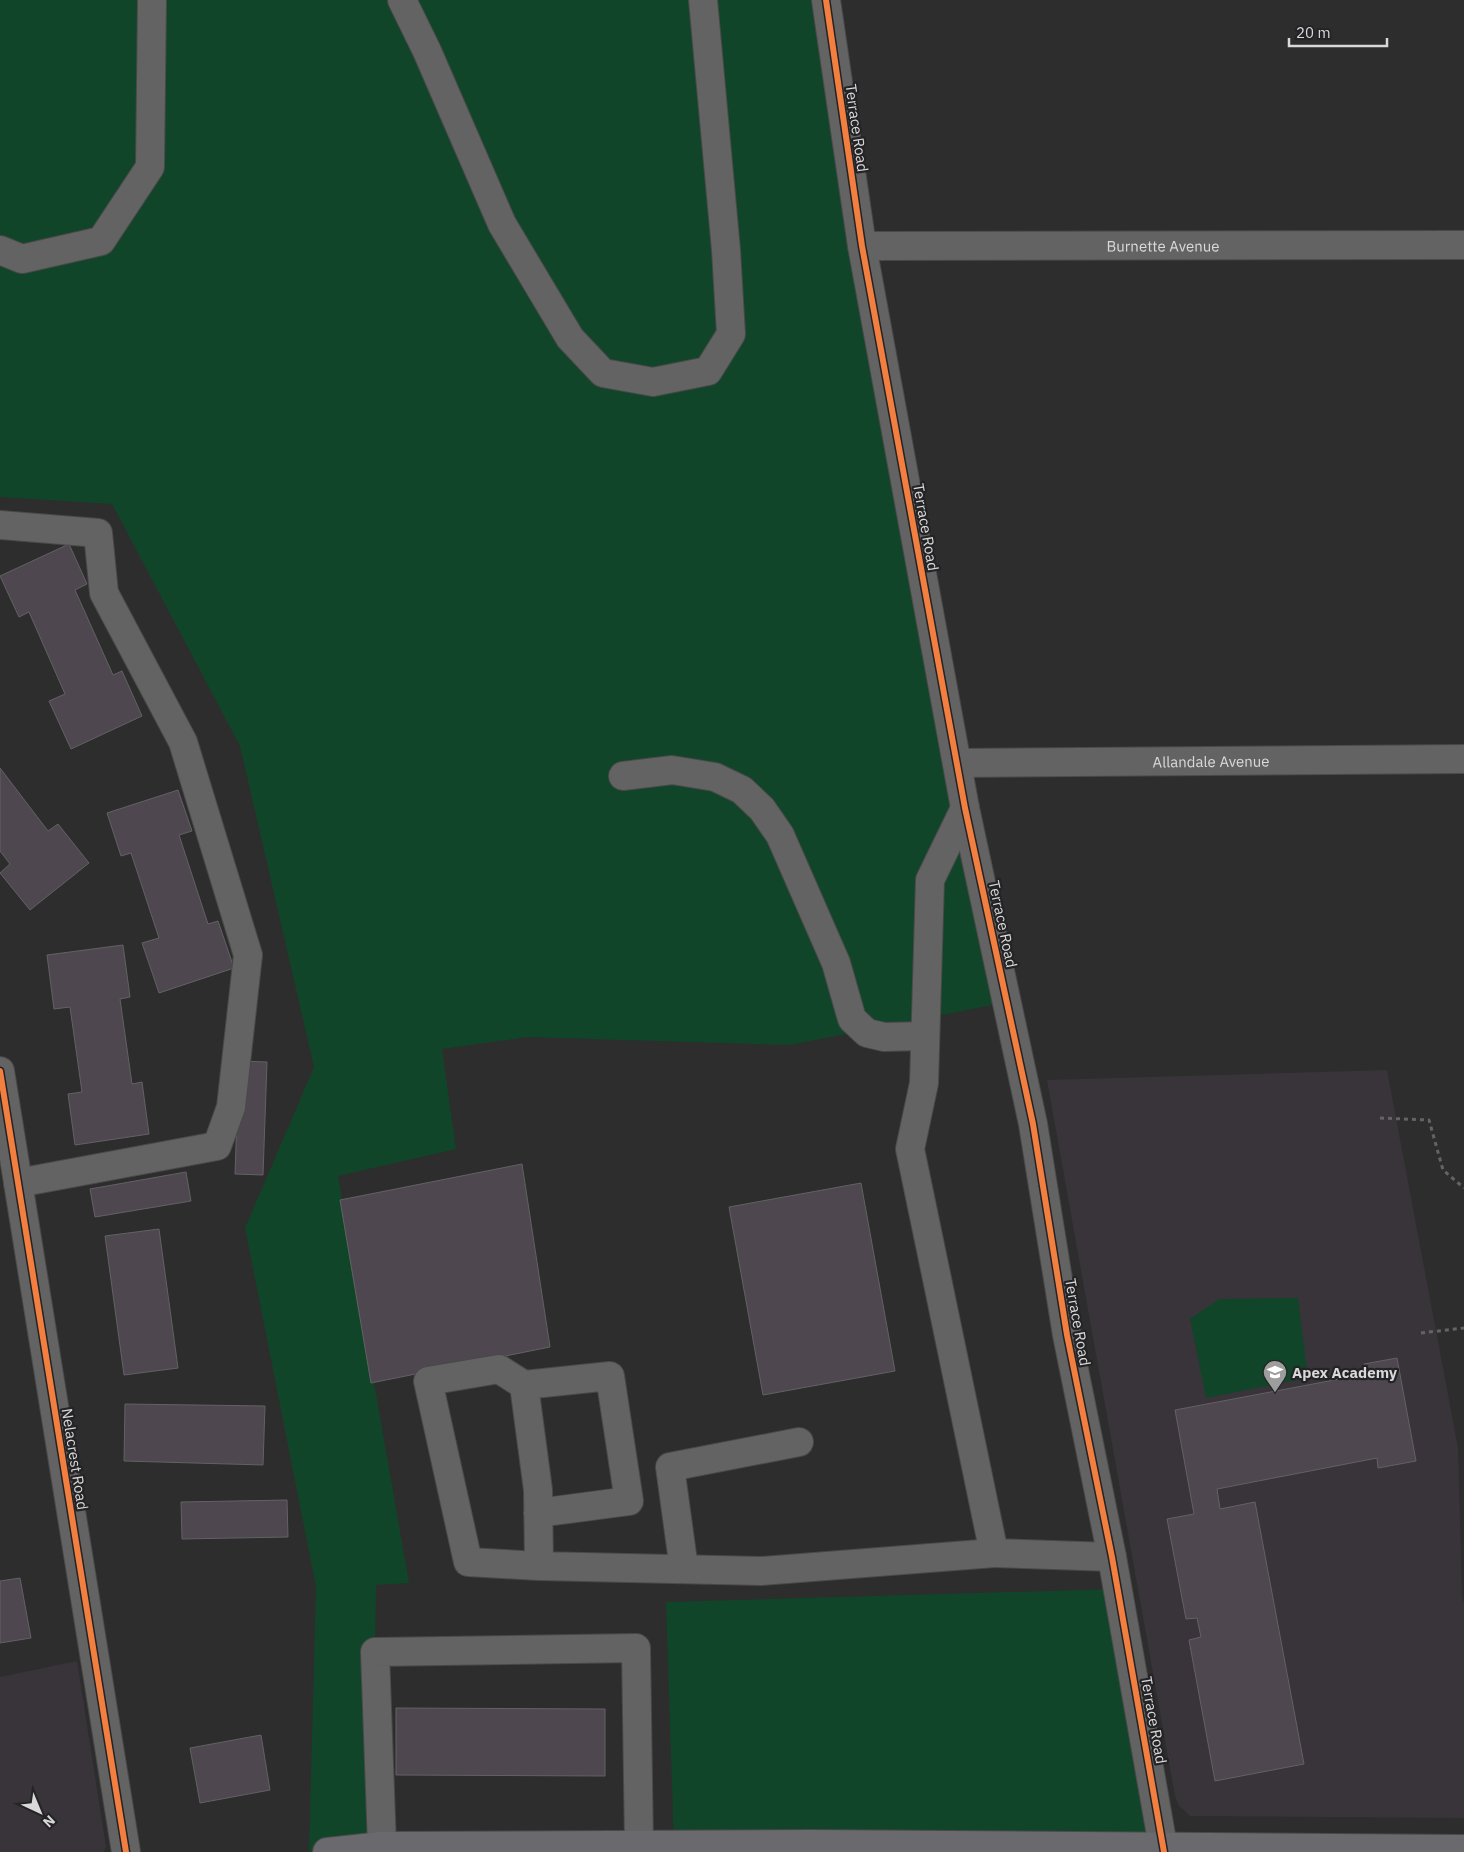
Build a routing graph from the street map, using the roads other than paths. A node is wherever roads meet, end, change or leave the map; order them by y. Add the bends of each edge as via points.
1 (152, 0) edge
2 (402, 0) edge
3 (703, 0) edge
4 (826, 0) edge
5 (1464, 245) edge
6 (862, 246) junction
7 (0, 250) edge
8 (0, 525) edge
9 (1464, 759) edge
10 (957, 763) junction
11 (624, 776) dead end
12 (965, 808) junction
13 (925, 1036) junction
14 (0, 1071) edge
15 (18, 1183) junction
16 (524, 1385) junction
17 (799, 1442) dead end
18 (538, 1513) junction
19 (994, 1553) junction
20 (1112, 1557) junction
21 (539, 1566) junction
22 (684, 1569) junction
23 (638, 1845) junction
24 (382, 1846) junction
25 (1464, 1849) edge
26 (1164, 1850) edge
27 (126, 1852) edge
28 (327, 1852) edge

1 - 7 street via 150,167 101,240 22,259
2 - 3 street via 502,224 570,338 603,373 653,382 708,371 731,334
4 - 6 street, Terrace Road
5 - 6 street, Burnette Avenue
6 - 10 street, Terrace Road
8 - 15 street via 98,533 104,593 182,742 248,955 230,1107 217,1146
9 - 10 street, Allandale Avenue
10 - 12 street, Terrace Road
11 - 13 street via 672,770 715,778 742,790 762,809 780,836 836,963 852,1019 867,1033 884,1037
12 - 13 street via 930,880
12 - 20 street, Terrace Road via 1032,1124 1067,1335
13 - 19 street via 924,1082 910,1149
14 - 15 street, Nelacrest Road
15 - 27 street, Nelacrest Road
16 - 18 street via 538,1490
16 - 18 street via 610,1376 629,1501
16 - 21 street via 500,1369 428,1381 468,1562
17 - 22 street via 670,1467
18 - 21 street
19 - 20 street
19 - 22 street via 761,1571
20 - 26 street, Terrace Road
21 - 22 street
23 - 24 main road
23 - 24 street via 636,1648 626,1648 375,1652
23 - 26 main road via 819,1844
24 - 28 main road
25 - 26 main road

